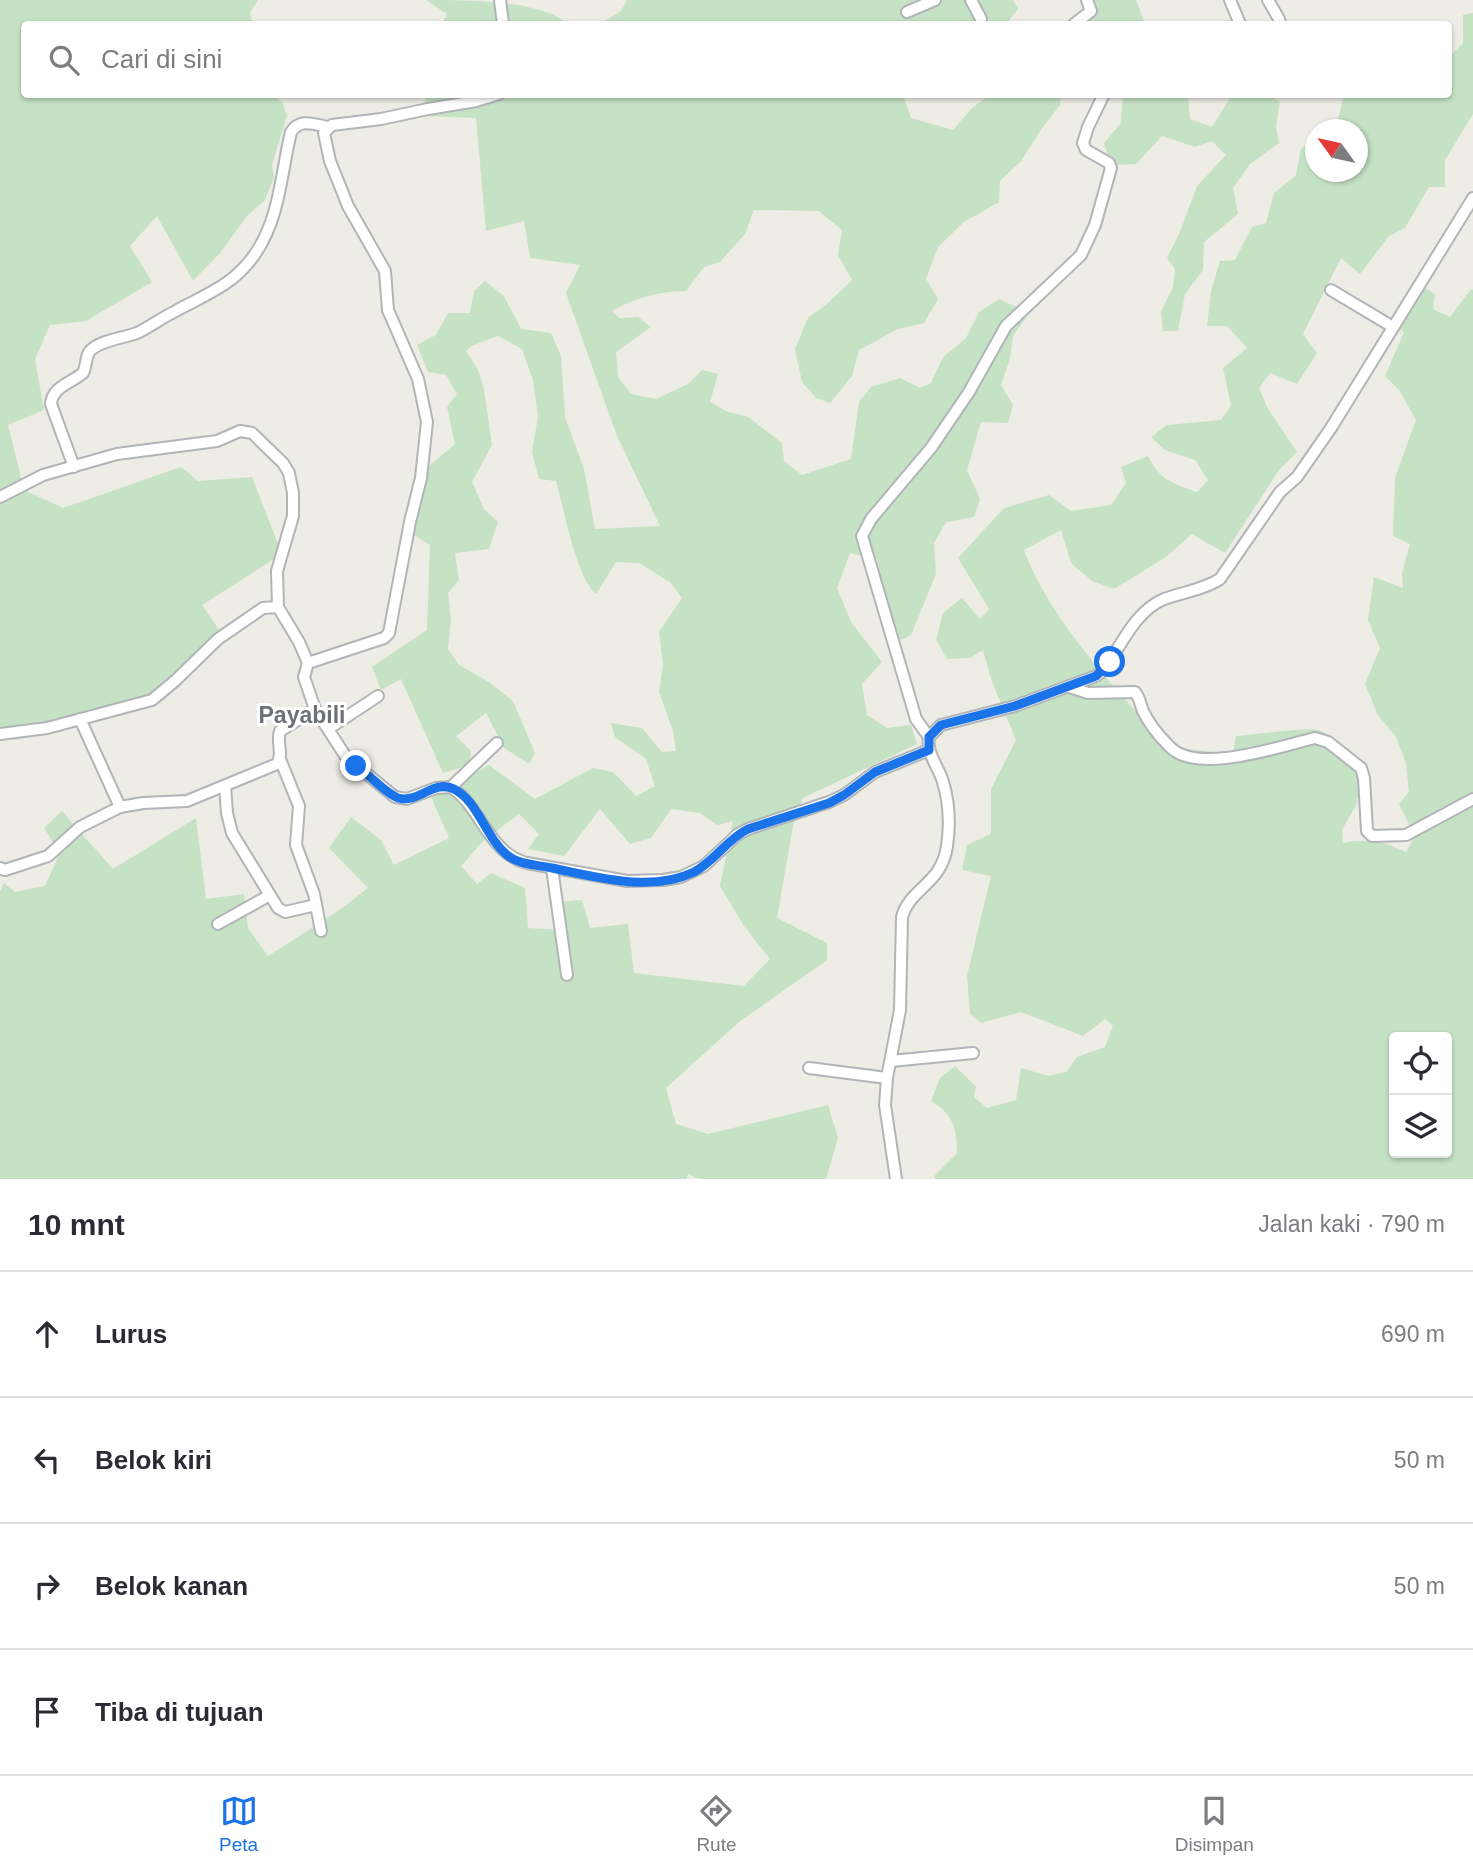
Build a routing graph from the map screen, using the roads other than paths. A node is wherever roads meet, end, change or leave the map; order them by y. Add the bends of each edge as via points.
1 (500, 0) edge
2 (935, 0) edge
3 (971, 0) edge
4 (1087, 0) edge
5 (1230, 0) edge
6 (1268, 0) edge
7 (907, 12) dead end
8 (981, 19) dead end
9 (503, 21) edge
10 (1078, 21) edge
11 (1239, 21) edge
12 (1279, 21) edge
13 (488, 98) edge
14 (1102, 98) edge
15 (328, 127) junction
16 (1473, 198) edge
17 (1469, 212) edge
18 (1331, 290) dead end
19 (1393, 327) junction
20 (74, 467) junction
21 (0, 497) edge
22 (278, 607) junction
23 (309, 663) junction
24 (1069, 687) junction
25 (378, 696) dead end
26 (315, 709) junction
27 (80, 719) junction
28 (328, 729) junction
29 (0, 734) edge
30 (929, 737) junction
31 (497, 743) dead end
32 (929, 750) junction
33 (280, 759) junction
34 (225, 786) junction
35 (451, 787) junction
36 (1473, 799) edge
37 (120, 807) junction
38 (0, 868) edge
39 (552, 868) junction
40 (270, 895) junction
41 (316, 905) junction
42 (218, 924) dead end
43 (321, 930) dead end
44 (567, 975) dead end
45 (973, 1053) dead end
46 (891, 1061) junction
47 (809, 1068) dead end
48 (887, 1078) junction
49 (896, 1179) edge

1 - 9 street
2 - 7 street
3 - 8 street
4 - 10 street via 1091,11
5 - 11 street
6 - 12 street
13 - 15 street
14 - 30 street via 1083,143 1111,168 1086,247 1006,326 931,448 862,536 916,719
15 - 20 street via 295,125 267,229 255,255 237,275 215,292 140,331 93,348 83,373 51,396
15 - 23 street via 323,138 330,160 348,206 382,265 388,310 418,379 428,422 389,633
16 - 17 street
17 - 19 street
18 - 19 street
19 - 24 street via 1331,428 1220,579 1152,606 1101,674
20 - 21 street via 43,475
20 - 22 street via 117,454 217,441 240,431 252,433 283,463 293,493 291,528 277,571
22 - 23 street
22 - 27 street via 263,608 218,639 156,698
23 - 26 street via 304,677
24 - 30 street via 941,725
24 - 36 street via 1088,693 1135,692 1144,714 1165,742 1190,758 1234,757 1315,738 1328,742 1361,768 1367,831 1374,837 1406,835
25 - 28 street
26 - 28 street
26 - 33 street via 280,731
27 - 29 street
27 - 37 street
28 - 35 street via 346,757 395,797 407,799
30 - 32 street
31 - 35 street
32 - 39 street via 875,772 829,803 742,831 704,866 681,877 627,881
32 - 46 street via 946,791 947,849 940,871 903,911 900,1010
33 - 34 street
33 - 41 street via 299,806 296,845
34 - 37 street via 187,801
34 - 40 street via 232,834
35 - 39 street via 471,806 504,853
37 - 38 street via 80,827 48,856
39 - 44 street
40 - 41 street via 285,912
40 - 42 street
41 - 43 street
45 - 46 street
46 - 48 street
47 - 48 street
48 - 49 street via 885,1105

